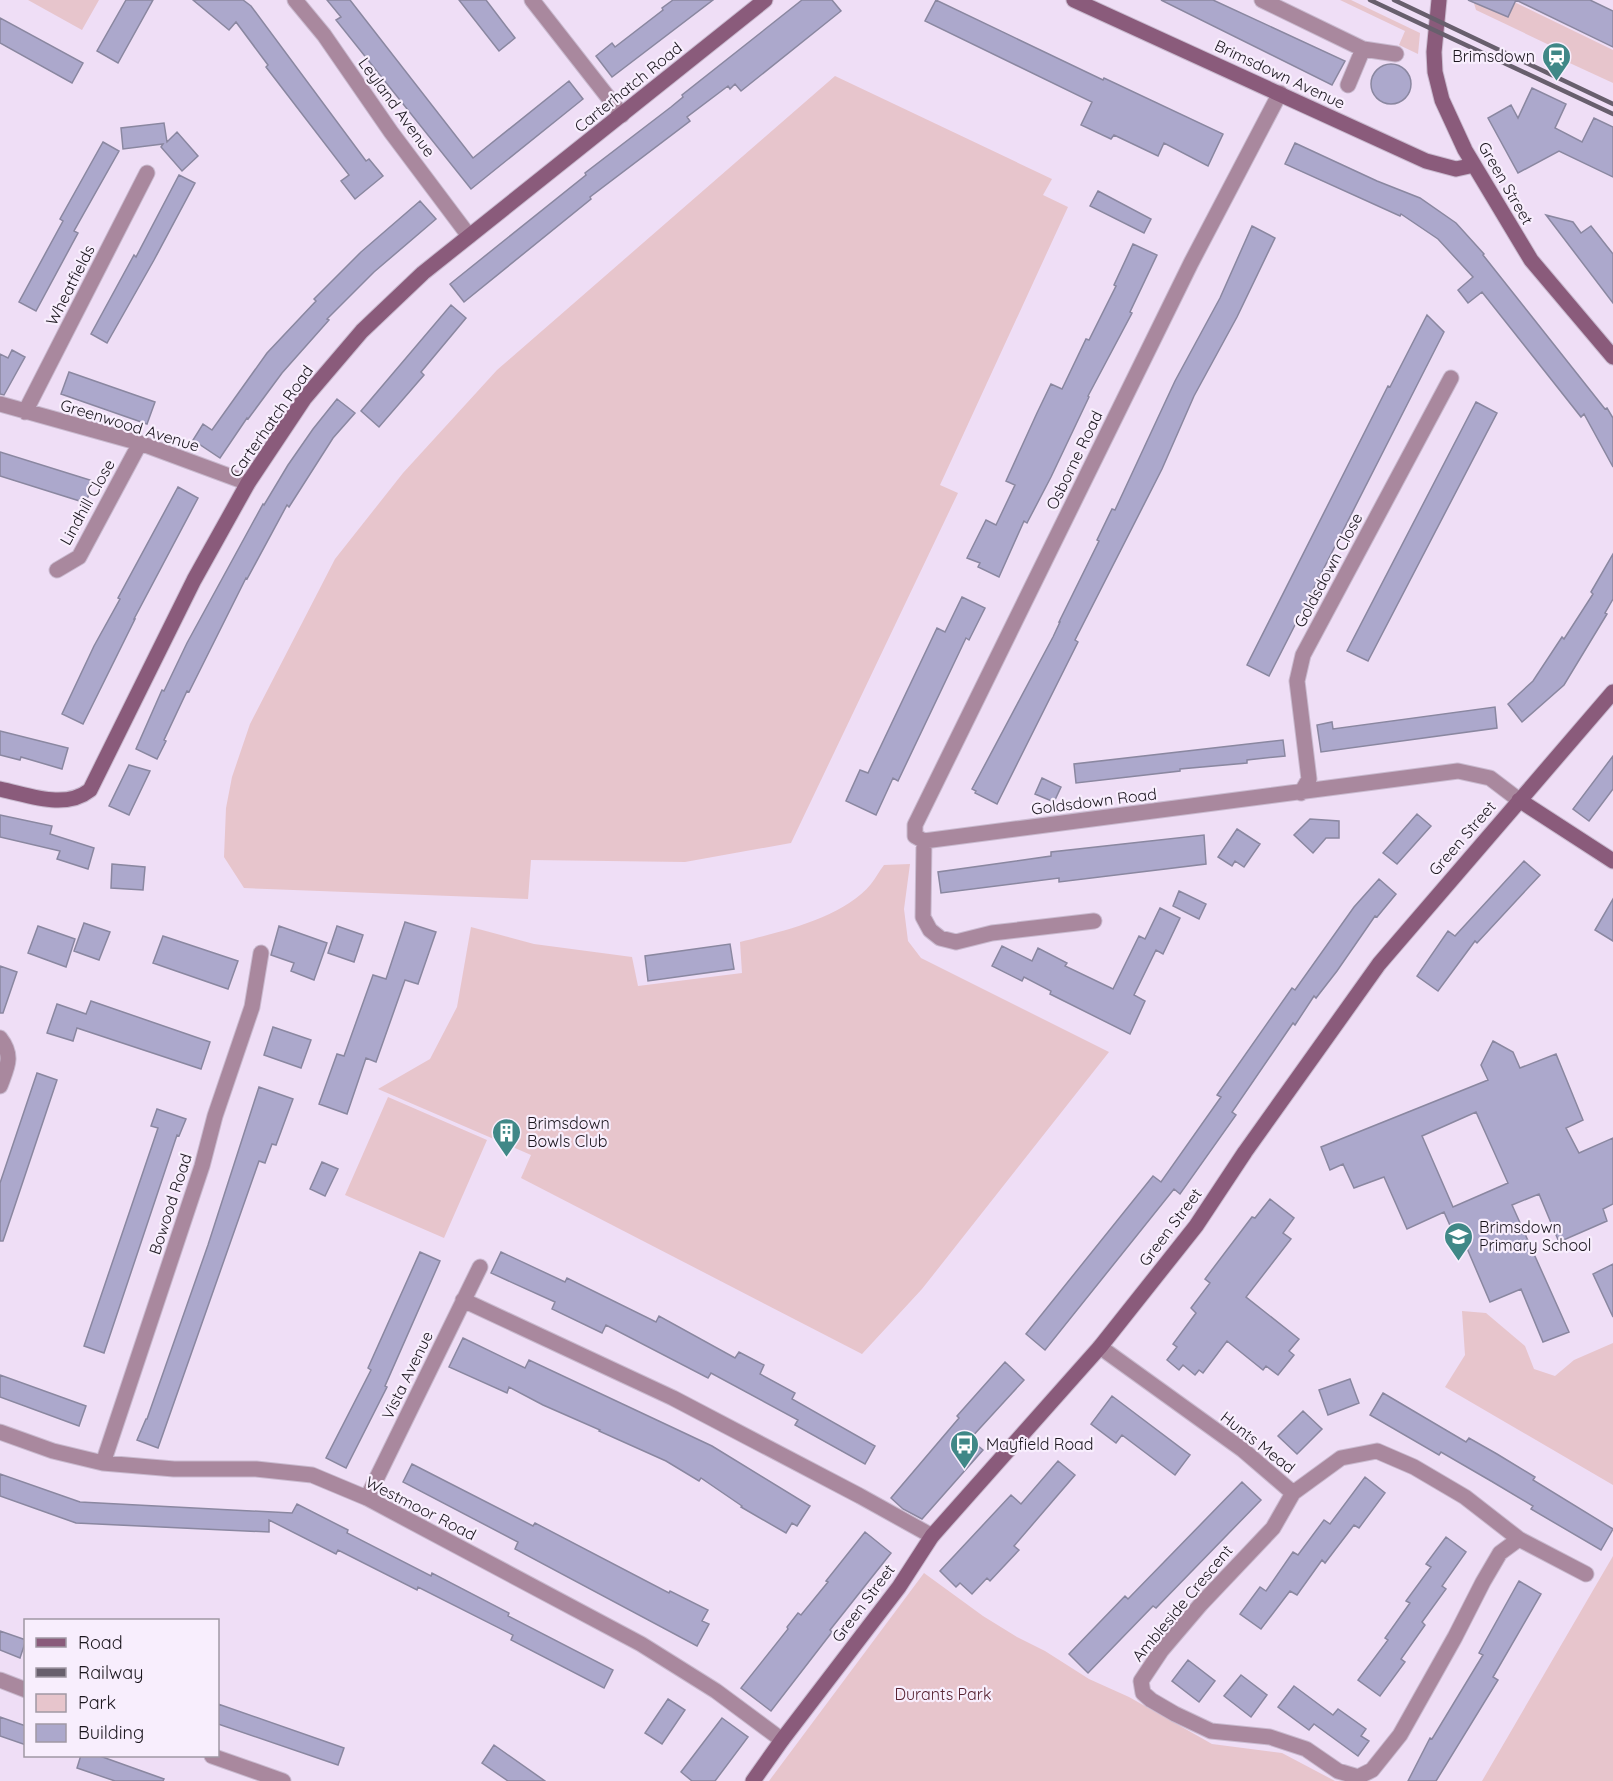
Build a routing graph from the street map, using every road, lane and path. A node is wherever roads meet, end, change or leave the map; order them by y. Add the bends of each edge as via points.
1 (295, 0) edge
2 (532, 0) edge
3 (765, 0) edge
4 (1074, 0) edge
5 (1262, 0) edge
6 (1439, 0) edge
7 (1363, 49) junction
8 (1396, 54) dead end
9 (1348, 85) dead end
10 (1280, 93) junction
11 (622, 115) junction
12 (1474, 165) junction
13 (147, 174) dead end
14 (469, 236) junction
15 (1613, 357) edge
16 (1451, 378) dead end
17 (0, 404) edge
18 (25, 412) junction
19 (140, 443) junction
20 (248, 483) junction
21 (57, 570) dead end
22 (1613, 692) edge
23 (0, 789) edge
24 (1301, 793) junction
25 (1519, 800) junction
26 (924, 841) junction
27 (1613, 861) edge
28 (1094, 921) dead end
29 (261, 953) dead end
30 (0, 1038) edge
31 (0, 1086) edge
32 (480, 1267) dead end
33 (463, 1300) junction
34 (1100, 1347) junction
35 (0, 1432) edge
36 (103, 1463) junction
37 (1293, 1492) junction
38 (367, 1498) junction
39 (932, 1536) junction
40 (1519, 1539) junction
41 (1586, 1575) dead end
42 (0, 1680) edge
43 (24, 1688) edge
44 (782, 1740) junction
45 (217, 1757) edge
46 (283, 1781) edge
47 (753, 1781) edge

1 - 14 street, Leyland Avenue
2 - 11 street
3 - 11 street, Carterhatch Road
4 - 10 street, Brimsdown Avenue
5 - 7 street
6 - 12 street, Green Street via 1434,52 1437,84
7 - 8 street
7 - 9 street
10 - 12 street, Brimsdown Avenue via 1426,161 1456,169
10 - 26 street, Osborne Road via 1191,263 915,825 915,836
11 - 14 street, Carterhatch Road
12 - 15 street, Green Street via 1531,260
13 - 18 street, Wheatfields
14 - 20 street, Carterhatch Road via 423,273 363,331 304,399
16 - 24 street, Goldsdown Close via 1303,655 1298,681 1309,779
17 - 18 street, Greenwood Avenue
18 - 19 street, Greenwood Avenue
19 - 20 street, Greenwood Avenue
19 - 21 street, Lindhill Close via 79,557
20 - 23 street, Carterhatch Road via 189,590 90,790 62,801
22 - 25 street, Green Street
24 - 25 street, Goldsdown Road via 1458,771 1490,778
24 - 26 street, Goldsdown Road
25 - 27 street
25 - 34 street, Green Street via 1379,964 1196,1226
26 - 28 street via 923,917 940,938 956,942 992,933
29 - 36 street, Bowood Road via 252,1007
30 - 31 street via 10,1059
32 - 33 street, Vista Avenue
33 - 38 street, Vista Avenue
33 - 39 street via 673,1398
34 - 37 street, Hunts Mead via 1243,1450
34 - 39 street, Green Street
35 - 36 street, Westmoor Road
36 - 38 street, Westmoor Road via 256,1469 312,1476
37 - 40 street, Hunts Mead via 1341,1458 1377,1451 1465,1497
37 - 40 street, Ambleside Crescent via 1273,1528 1161,1651 1141,1681 1143,1693 1211,1731 1270,1737 1306,1749 1338,1771 1358,1777 1372,1770 1400,1735 1482,1582 1500,1553
38 - 44 street, Westmoor Road via 641,1644 716,1691
39 - 44 street, Green Street via 899,1587
40 - 41 street, Hunts Mead
42 - 43 street
44 - 47 street, Green Street
45 - 46 street

